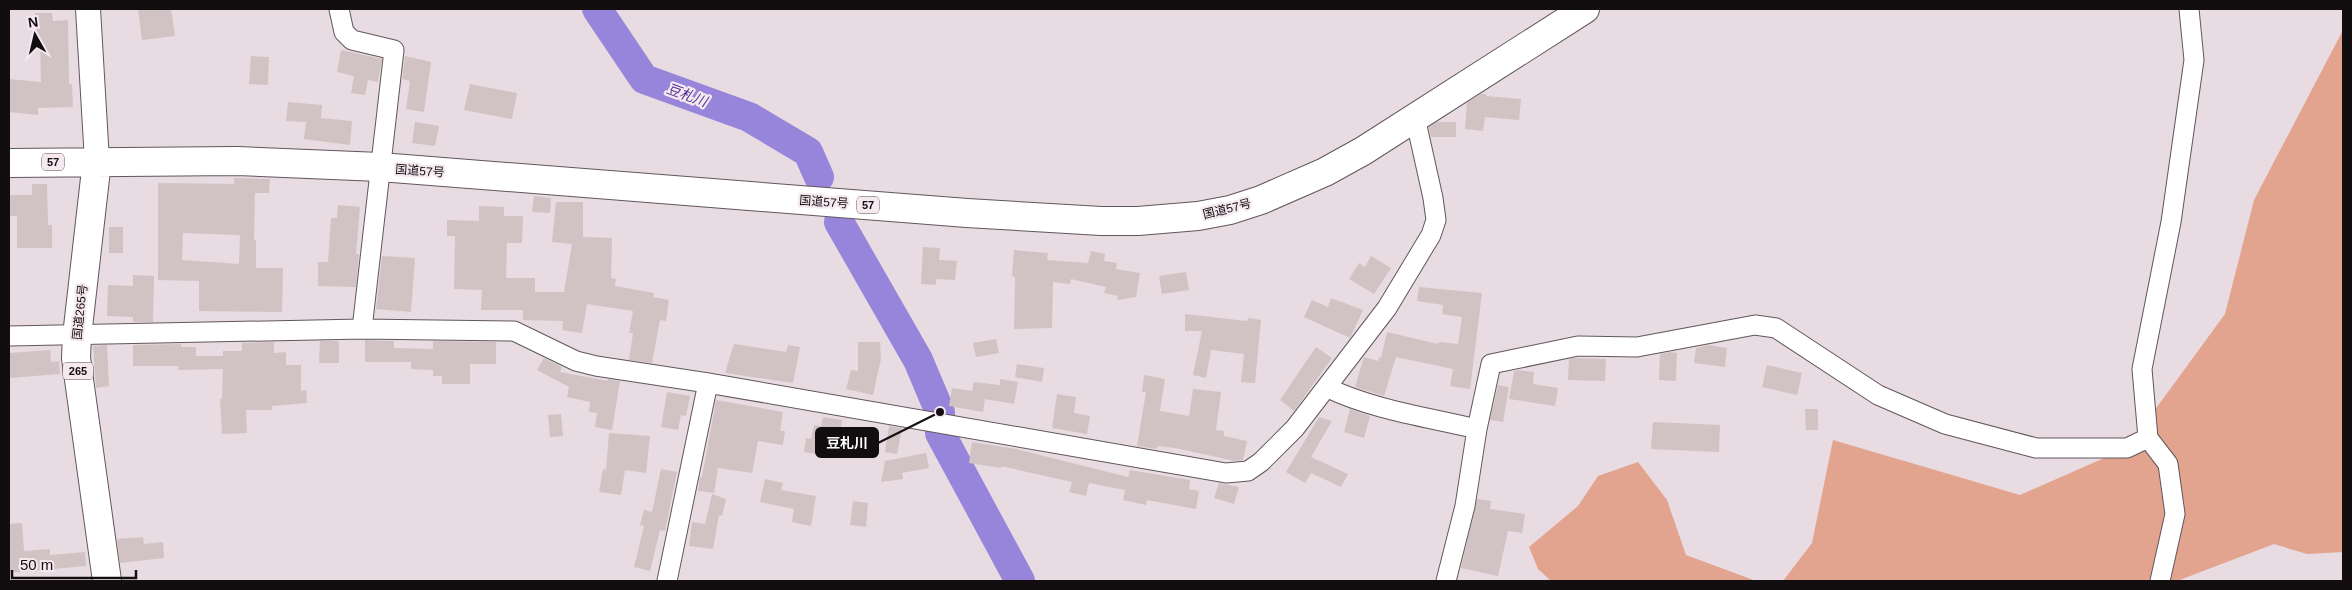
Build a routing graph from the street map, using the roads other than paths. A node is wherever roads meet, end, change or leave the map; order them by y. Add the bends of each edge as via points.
1 (88, 9) edge
2 (339, 9) edge
3 (1585, 9) edge
4 (2189, 9) edge
5 (1415, 117) junction
6 (97, 161) junction
7 (9, 163) edge
8 (380, 168) junction
9 (362, 329) junction
10 (9, 336) edge
11 (76, 336) junction
12 (708, 383) junction
13 (1328, 388) junction
14 (1477, 428) junction
15 (2148, 438) junction
16 (107, 581) edge
17 (667, 581) edge
18 (1446, 581) edge
19 (2160, 581) edge

1 - 6 main road
2 - 8 street via 344,32 352,40 394,50
3 - 5 highway, 国道57号 / 57
4 - 15 street via 2194,60 2171,222 2142,369
5 - 8 highway, 国道57号 / 57 via 1325,172 1261,200 1198,216 1146,221 967,213
5 - 13 street via 1436,220 1387,308
6 - 7 highway, 国道57号 / 57
6 - 8 highway, 国道57号 / 57 via 237,161
6 - 11 highway, 国道265号 / 265
8 - 9 street
9 - 11 street
9 - 12 street via 514,331 576,361
10 - 11 street
11 - 16 highway, 国道265号 / 265 via 76,358
12 - 13 street via 1226,473 1248,471 1261,462
12 - 17 street
13 - 14 street via 1384,408
14 - 15 street via 1491,364 1578,346 1637,347 1755,325 1776,328 1878,395 1945,424 2036,448 2127,448
14 - 18 street via 1465,506
15 - 19 street via 2168,464 2174,514

